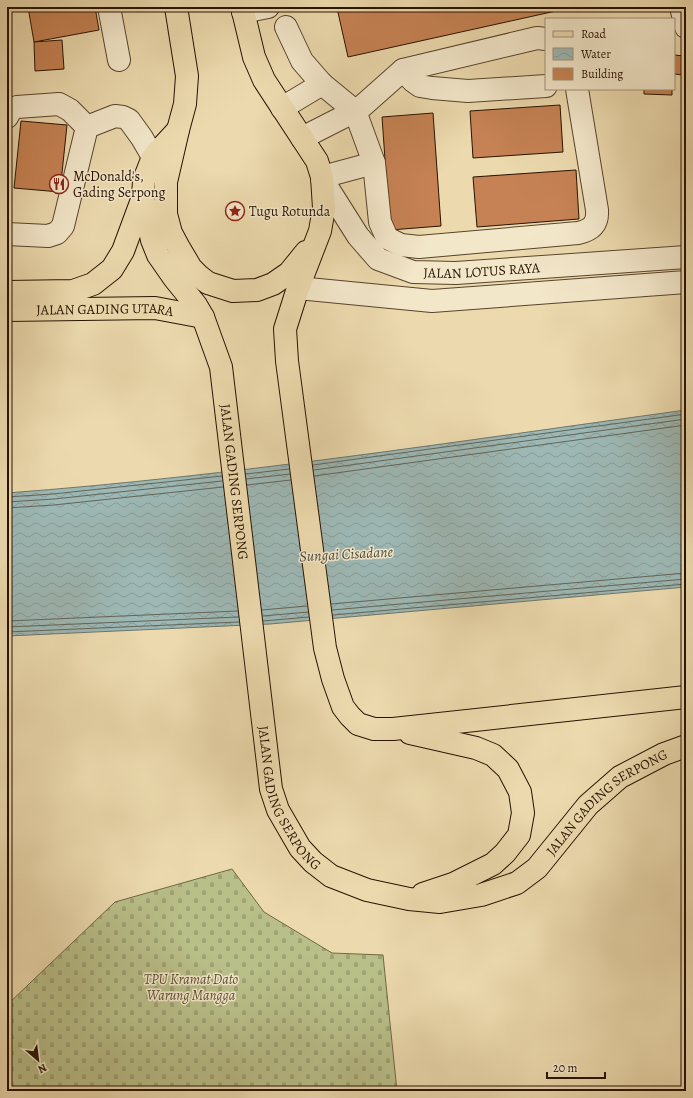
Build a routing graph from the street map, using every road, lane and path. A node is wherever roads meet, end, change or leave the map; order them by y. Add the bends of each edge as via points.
1 (109, 7) edge
2 (176, 7) edge
3 (268, 7) edge
4 (681, 7) edge
5 (243, 9) edge
6 (286, 27) dead end
7 (686, 27) edge
8 (545, 39) edge
9 (118, 60) dead end
10 (403, 70) junction
11 (322, 84) junction
12 (545, 86) edge
13 (577, 90) edge
14 (282, 108) junction
15 (354, 111) junction
16 (7, 117) edge
17 (87, 127) junction
18 (178, 130) junction
19 (302, 138) junction
20 (153, 157) junction
21 (374, 163) junction
22 (322, 178) junction
23 (143, 197) junction
24 (7, 234) edge
25 (317, 238) junction
26 (686, 257) edge
27 (413, 272) junction
28 (686, 282) edge
29 (298, 288) junction
30 (7, 292) edge
31 (402, 298) junction
32 (7, 310) edge
33 (200, 311) junction
34 (686, 697) edge
35 (393, 729) junction
36 (686, 746) edge
37 (409, 899) junction

1 - 9 street
2 - 18 main road via 187,76 185,104
3 - 5 street
4 - 7 street
5 - 14 main road via 254,57 264,80
6 - 11 street via 302,61
8 - 10 street via 537,38
10 - 12 street via 420,86 432,88 468,91
10 - 15 street
11 - 14 street
11 - 15 street
13 - 21 street via 598,217 592,228 585,231 419,247 401,245 387,238 380,222
14 - 19 main road
15 - 19 street
15 - 21 street
16 - 17 street via 17,107 59,104 70,110
17 - 20 street via 115,116 123,117 129,120
17 - 24 street via 62,226 48,236
18 - 20 main road
18 - 25 main road via 166,182 166,214 171,233 191,268 208,283 233,291 257,290 273,284 289,273
19 - 22 main road via 317,161
20 - 23 main road via 144,180
21 - 22 street
22 - 25 main road via 324,208
22 - 27 street, JALAN LOTUS RAYA via 358,236 378,259
23 - 30 main road, JALAN GADING UTARA via 123,252 112,269 93,284 73,291
23 - 33 main road via 152,240 158,255
25 - 29 main road
26 - 27 street, JALAN LOTUS RAYA via 456,273
27 - 31 street
28 - 31 street, JALAN LOTUS RAYA via 432,301
29 - 31 street, JALAN LOTUS RAYA
29 - 35 main road via 285,329 287,361 325,648 343,707 350,716 358,724 374,729
32 - 33 main road, JALAN GADING UTARA via 155,308
33 - 37 main road, JALAN GADING SERPONG via 221,368 271,789 278,810 300,848 331,876 367,890
34 - 35 main road
35 - 37 main road via 476,748 493,755 508,769 520,792 523,813 520,835 493,864 453,884
36 - 37 main road, JALAN GADING SERPONG via 664,754 620,777 588,805 537,868 517,883 481,895 440,902

